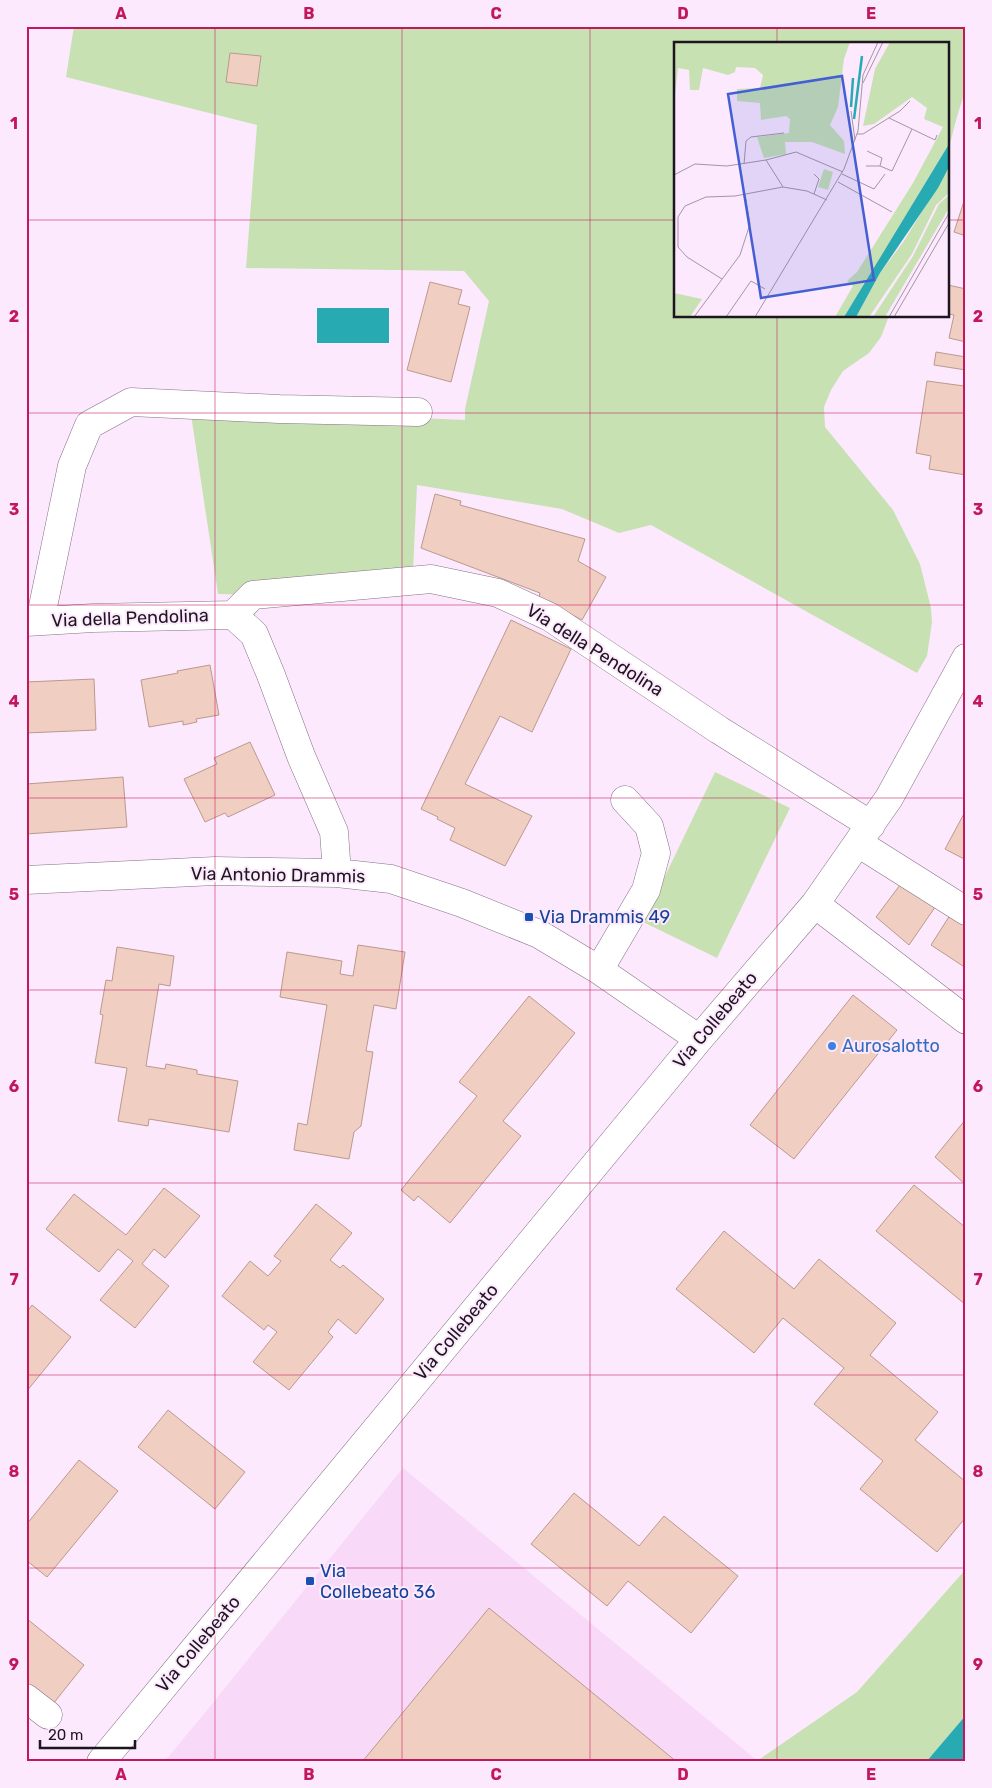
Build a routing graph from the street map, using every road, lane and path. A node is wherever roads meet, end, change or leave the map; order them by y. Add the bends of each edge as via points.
1 (418, 412) dead end
2 (233, 615) junction
3 (33, 621) edge
4 (966, 658) edge
5 (625, 800) dead end
6 (864, 834) junction
7 (337, 873) junction
8 (26, 880) edge
9 (815, 904) junction
10 (966, 911) edge
11 (599, 970) junction
12 (966, 1020) edge
13 (699, 1039) junction
14 (26, 1698) edge
15 (48, 1715) dead end
16 (101, 1762) edge

1 - 3 street via 131,402 89,425 72,466
2 - 3 street, Via della Pendolina
2 - 6 street, Via della Pendolina via 253,595 431,579 498,593 550,617 719,730
2 - 7 street, Via della Pendolina via 254,634 334,832
4 - 6 street, Via Collebeato via 889,798
5 - 11 street via 649,826 656,853 646,890
6 - 9 street, Via Collebeato
6 - 10 street
7 - 8 street, Via Antonio Drammis via 215,871
7 - 11 street, Via Antonio Drammis via 391,879 462,903 539,934
9 - 12 street
9 - 13 street, Via Collebeato
11 - 13 street, Via Antonio Drammis
13 - 16 street, Via Collebeato
14 - 15 street

